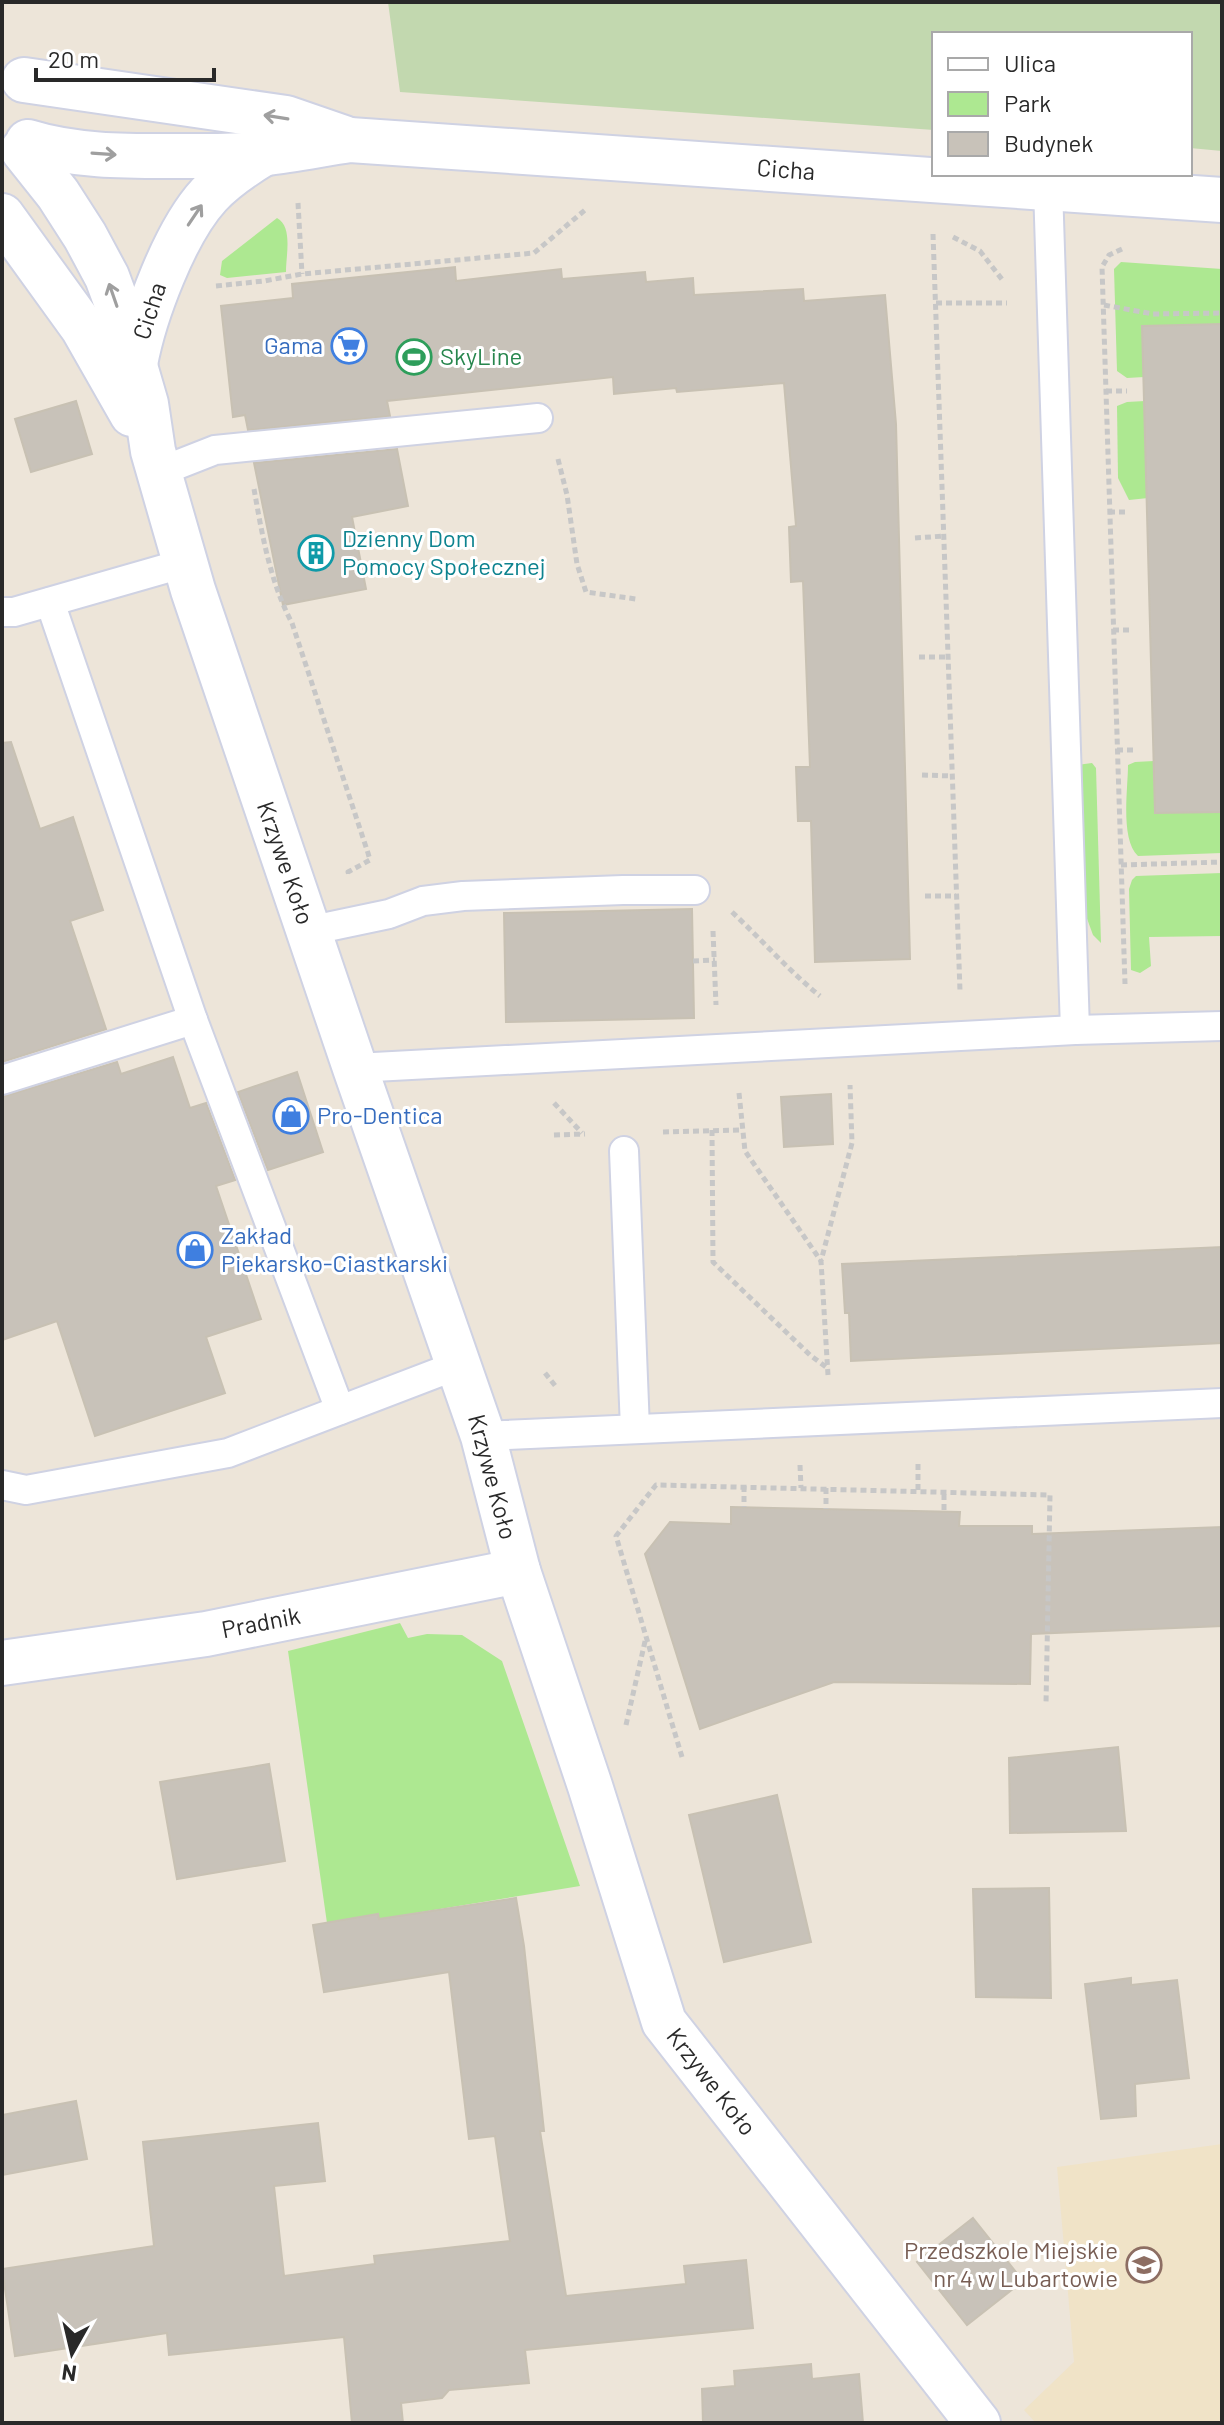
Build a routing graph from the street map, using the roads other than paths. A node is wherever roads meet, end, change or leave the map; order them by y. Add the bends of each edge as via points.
1 (13, 70) edge
2 (350, 140) junction
3 (17, 153) edge
4 (263, 154) junction
5 (1048, 187) junction
6 (1222, 200) edge
7 (2, 216) edge
8 (135, 364) junction
9 (538, 418) road end
10 (156, 462) junction
11 (185, 563) junction
12 (50, 602) junction
13 (2, 612) edge
14 (703, 898) road end
15 (308, 931) junction
16 (193, 1020) junction
17 (1222, 1026) edge
18 (1075, 1030) junction
19 (355, 1068) junction
20 (2, 1080) edge
21 (624, 1151) dead end
22 (458, 1365) junction
23 (1222, 1403) edge
24 (340, 1410) junction
25 (635, 1429) junction
26 (483, 1436) junction
27 (2, 1485) edge
28 (518, 1571) junction
29 (2, 1663) edge
30 (978, 2423) edge

2 -> 1 street, Cicha via 286,118
1 - 3 street via 34,111
2 - 4 street, Cicha
2 - 5 street, Cicha
3 -> 4 street, Cicha via 51,149 129,156
8 -> 3 street, Krzywe Koło via 94,251 58,194
8 -> 4 street, Cicha via 164,270 187,226 207,197
5 - 6 street, Cicha
5 - 18 lane
7 - 10 street, Krzywe Koło via 83,328
8 - 10 street, Krzywe Koło
9 - 10 lane via 215,450
10 - 11 street, Krzywe Koło
11 - 12 lane
11 - 15 street, Krzywe Koło
12 - 13 lane
12 - 16 lane
14 - 15 lane via 463,896
15 - 19 street, Krzywe Koło
16 - 20 lane
16 - 24 lane
17 - 18 lane
18 - 19 lane
19 - 22 street, Krzywe Koło
21 - 25 lane
22 - 24 lane
22 - 26 street, Krzywe Koło
23 - 25 lane
24 - 27 lane via 228,1453 26,1490
25 - 26 lane
26 - 28 street, Krzywe Koło
28 - 29 street, Pradnik via 206,1634
28 - 30 street, Krzywe Koło via 664,2022

